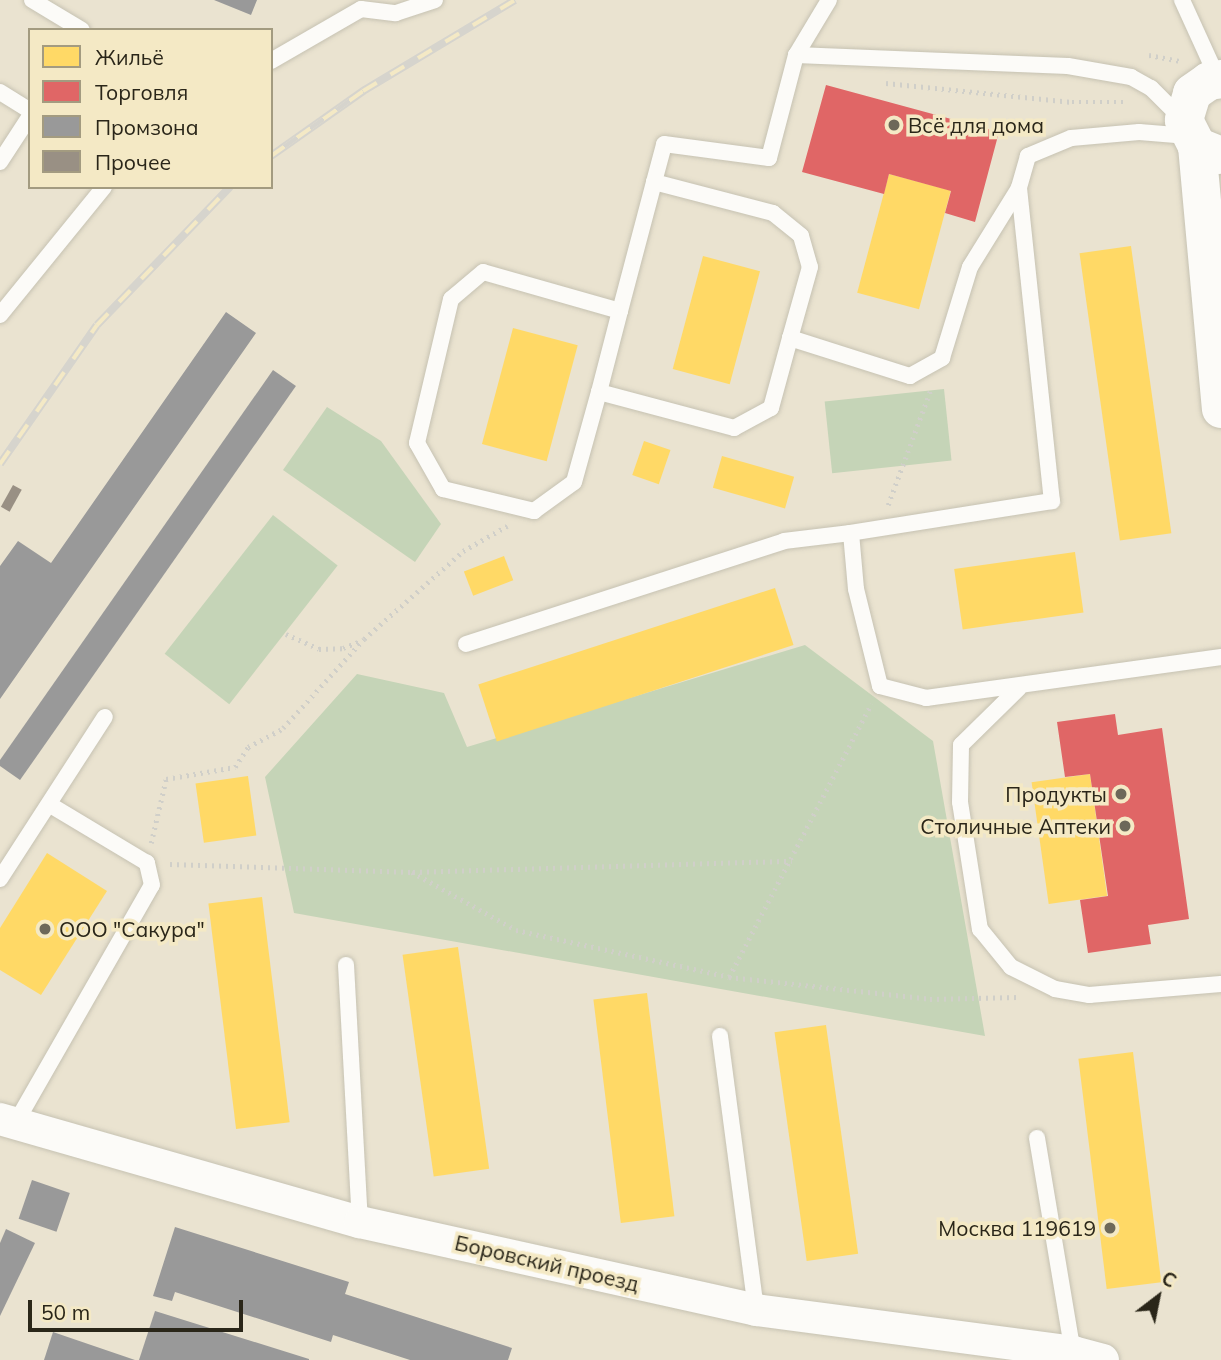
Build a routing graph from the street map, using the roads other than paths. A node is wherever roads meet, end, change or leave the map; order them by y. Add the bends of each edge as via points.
1 (32, 0) edge
2 (435, 0) edge
3 (829, 0) edge
4 (1182, 0) edge
5 (79, 28) edge
6 (796, 55) junction
7 (273, 60) edge
8 (1208, 74) edge
9 (0, 92) edge
10 (28, 112) edge
11 (28, 116) edge
12 (1201, 151) edge
13 (0, 162) edge
14 (654, 182) junction
15 (1019, 188) junction
16 (102, 189) edge
17 (620, 311) junction
18 (0, 315) edge
19 (790, 338) junction
20 (599, 391) junction
21 (1221, 409) edge
22 (850, 533) junction
23 (466, 644) dead end
24 (1221, 657) edge
25 (1019, 688) junction
26 (105, 717) dead end
27 (49, 804) junction
28 (0, 879) edge
29 (345, 965) dead end
30 (1221, 984) edge
31 (720, 1035) dead end
32 (7, 1122) edge
33 (1037, 1138) dead end
34 (360, 1222) junction
35 (756, 1310) junction
36 (1088, 1356) edge

1 - 5 lane
2 - 7 lane via 396,13 361,9
3 - 6 lane
4 - 8 lane
6 - 12 lane via 1080,68 1131,77 1151,88
6 - 14 lane via 769,159 664,144
8 - 12 street via 1192,93
9 - 10 lane
11 - 13 lane
12 - 15 lane via 1139,132 1071,138 1028,156
12 - 21 street
14 - 17 lane
14 - 19 lane via 773,213 801,236 810,267
15 - 19 lane via 970,267 942,358 910,376
15 - 22 lane via 1052,501
16 - 18 lane
17 - 20 lane
17 - 20 lane via 483,272 451,299 417,443 443,489 534,511 574,482
19 - 20 lane via 771,408 734,428
22 - 23 lane via 784,541
22 - 25 lane via 856,589 880,687 926,698
24 - 25 lane
25 - 30 lane via 961,745 960,802 980,929 1011,967 1055,989 1088,995
26 - 27 lane
27 - 28 lane
27 - 32 lane via 147,863 152,885
29 - 34 lane
31 - 35 lane
32 - 34 street, Боровский проезд
33 - 36 lane
34 - 35 street, Боровский проезд
35 - 36 street, Боровский проезд

